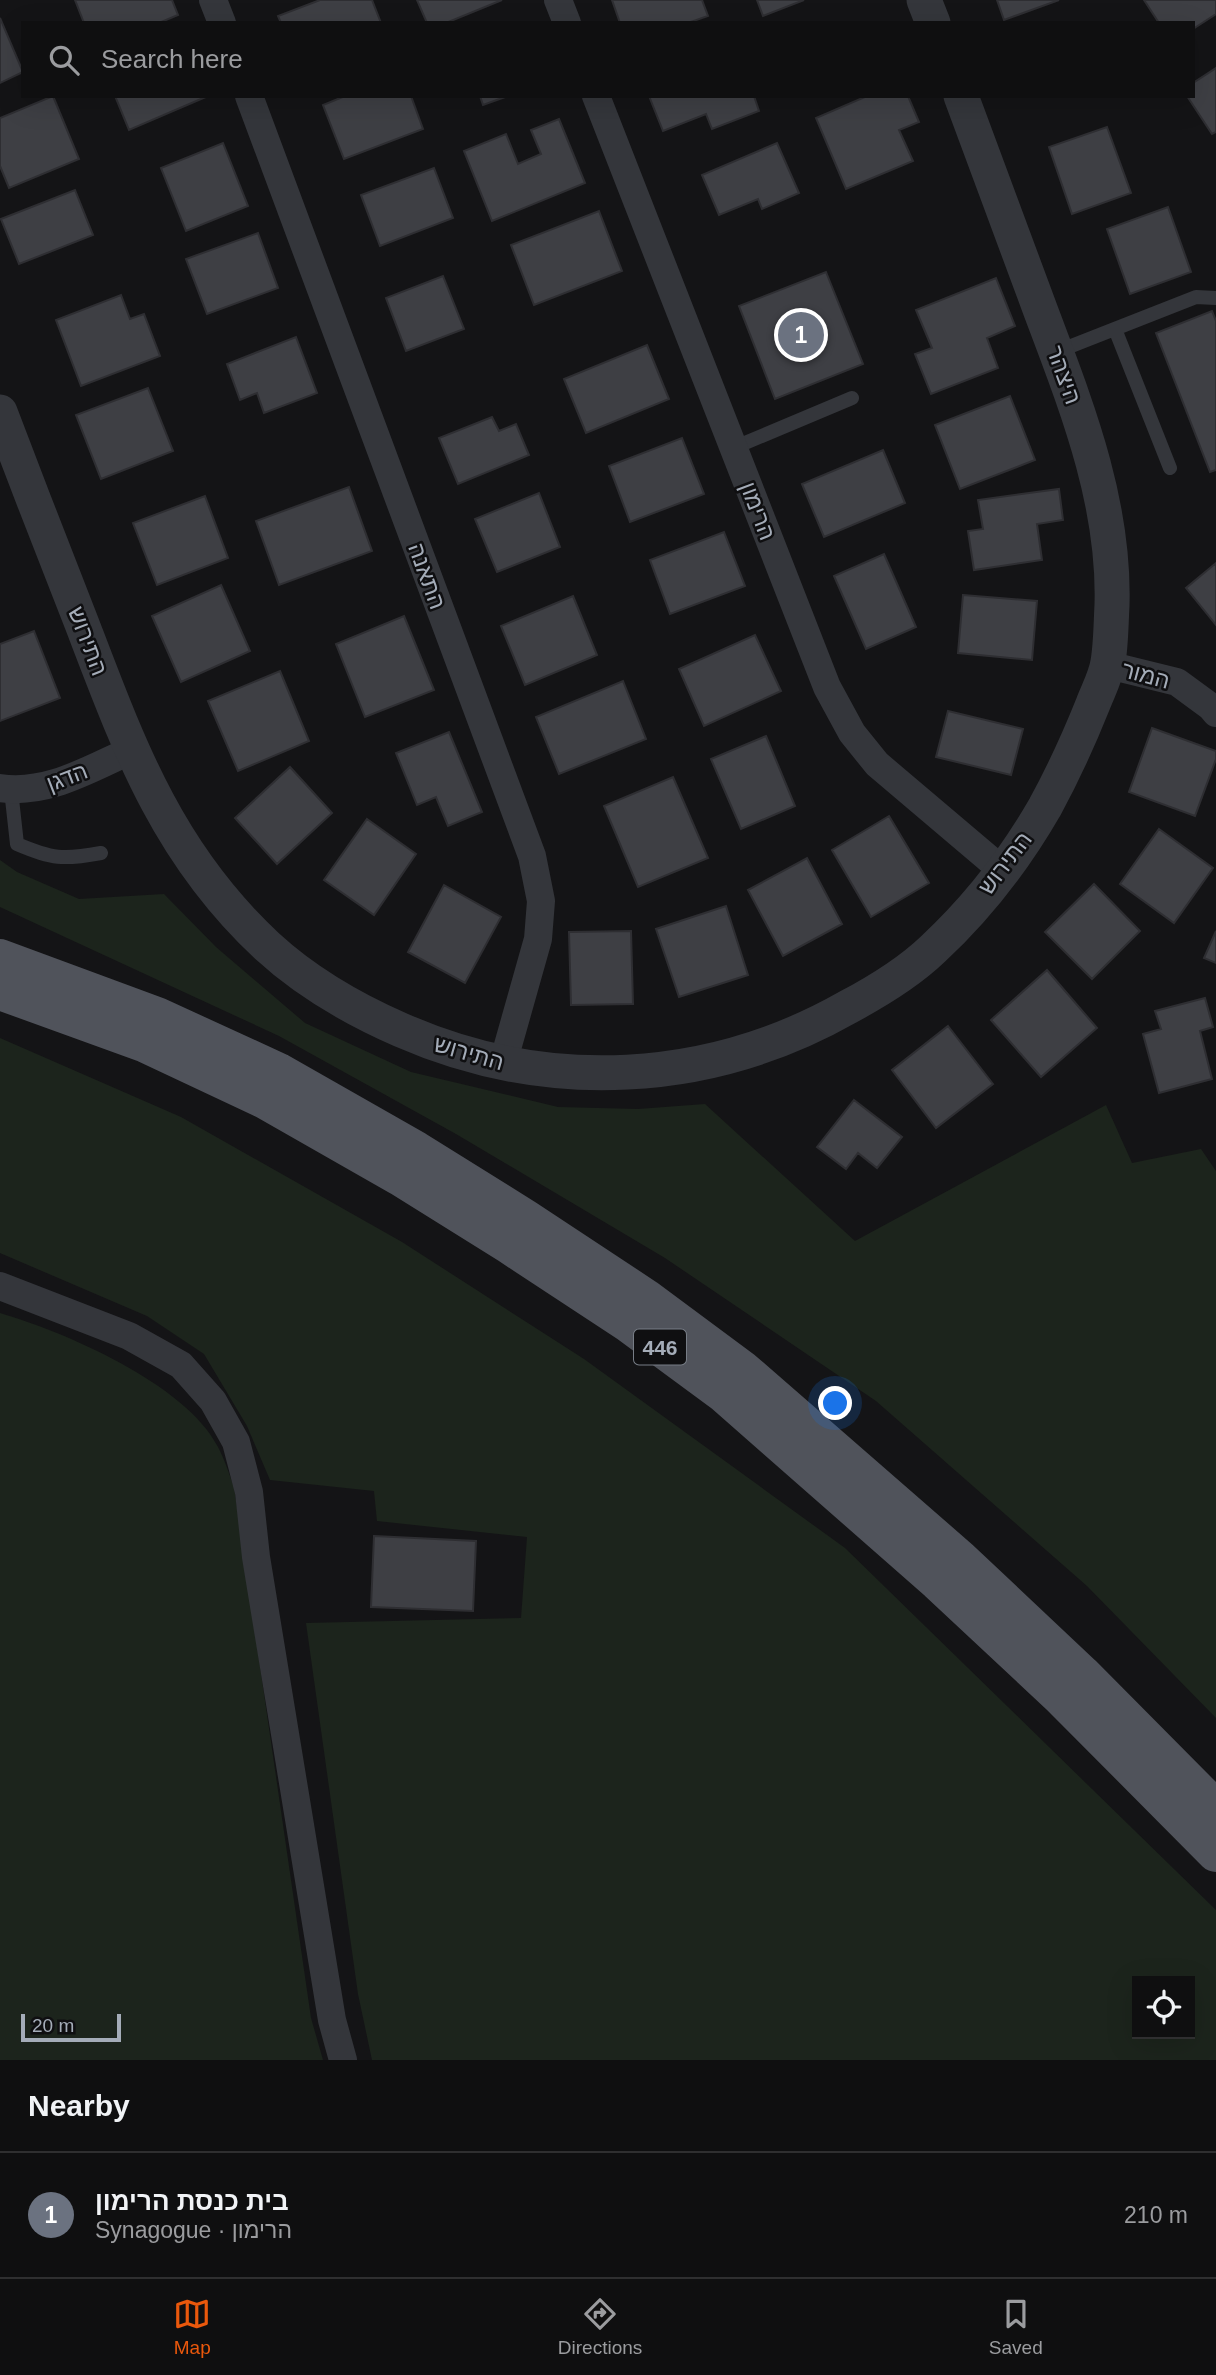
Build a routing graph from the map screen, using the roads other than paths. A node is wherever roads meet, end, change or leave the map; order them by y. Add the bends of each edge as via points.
1 (213, 0) edge
2 (558, 0) edge
3 (925, 0) edge
4 (221, 21) edge
5 (566, 21) edge
6 (932, 21) edge
7 (250, 98) edge
8 (597, 98) edge
9 (962, 98) edge
10 (1216, 298) edge
11 (1115, 329) junction
12 (1056, 352) junction
13 (852, 398) dead end
14 (0, 412) edge
15 (733, 448) junction
16 (1170, 468) dead end
17 (1108, 665) junction
18 (1216, 713) edge
19 (132, 750) junction
20 (6, 789) edge
21 (100, 853) dead end
22 (1002, 870) junction
23 (0, 958) edge
24 (0, 991) edge
25 (503, 1063) junction
26 (0, 1286) edge
27 (1216, 1809) edge
28 (1216, 1853) edge
29 (343, 2060) edge

1 - 4 street
2 - 5 street
3 - 6 street
7 - 25 street, התאנה via 532,856 541,901 538,940
8 - 15 street, הרימון
9 - 12 street, היצהר
10 - 11 lane via 1196,297
11 - 12 lane
11 - 16 lane
12 - 17 street, היצהר via 1076,403 1109,532 1112,600
13 - 15 lane
14 - 19 street, התירוש
15 - 22 street, הרימון via 827,687 852,733 877,764
17 - 18 street, המור via 1177,682
17 - 22 street, התירוש via 1056,786 1024,843
19 - 20 street, הדגן via 58,783 24,791
19 - 25 street, התירוש via 180,844 218,894 268,947 315,984 380,1021 441,1047
20 - 21 lane via 17,844 45,856 68,859
22 - 25 street, התירוש via 931,951 892,981 770,1045 705,1062 590,1074
23 - 27 main road, 446 via 157,1016 279,1072 438,1164 646,1298 743,1370 960,1559
24 - 28 main road, 446 via 146,1044 265,1100 411,1184 629,1324 724,1394 939,1582
26 - 29 street via 129,1336 181,1365 213,1401 236,1442 249,1492 322,1960

